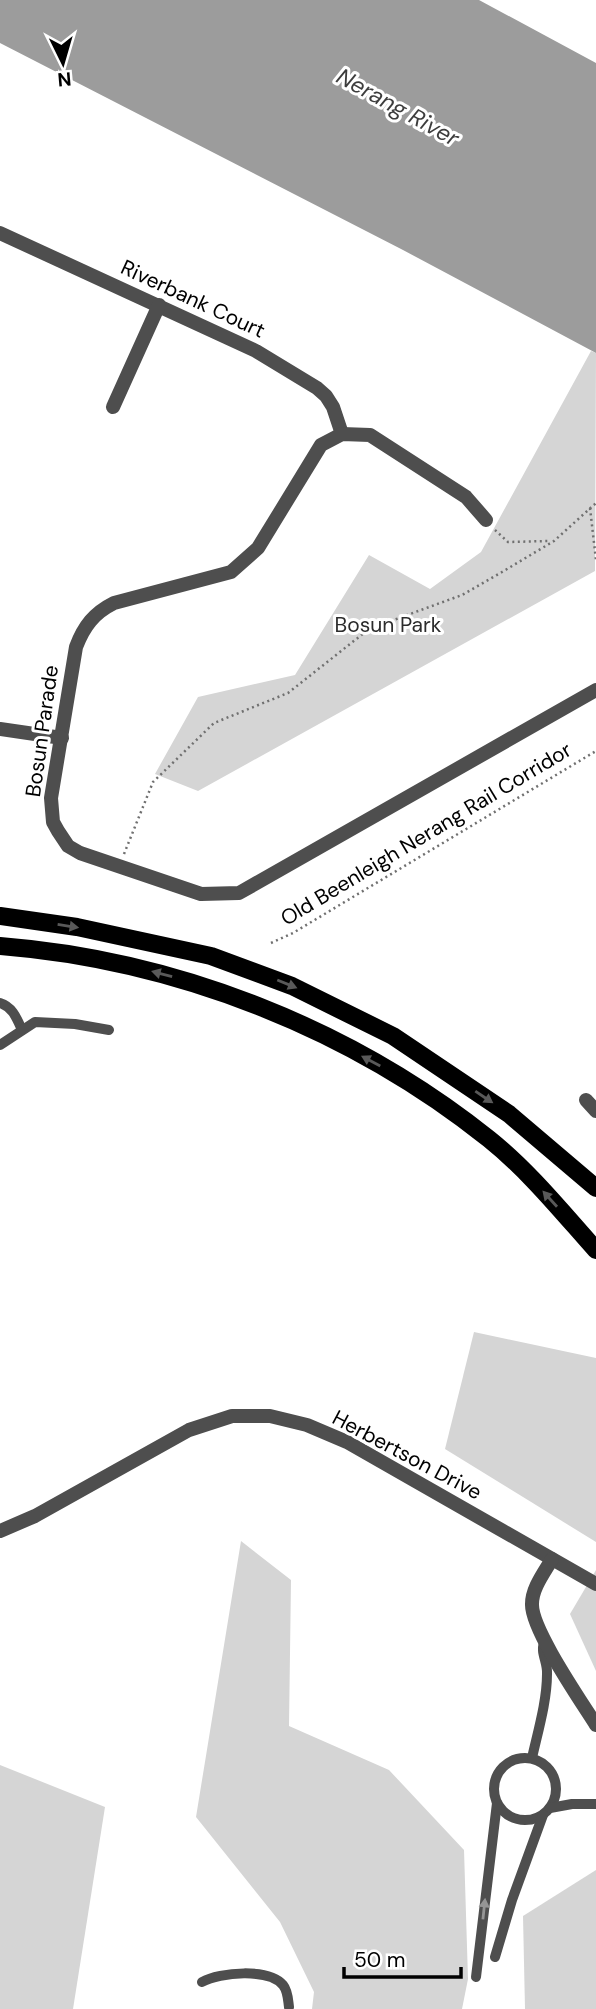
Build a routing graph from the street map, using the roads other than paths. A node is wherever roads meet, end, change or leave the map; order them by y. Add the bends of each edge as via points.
1 (0, 233) edge
2 (159, 305) junction
3 (113, 407) dead end
4 (342, 434) junction
5 (486, 520) road end
6 (596, 690) edge
7 (0, 729) edge
8 (62, 738) junction
9 (0, 916) edge
10 (0, 946) edge
11 (0, 1003) edge
12 (22, 1030) junction
13 (109, 1030) dead end
14 (0, 1045) edge
15 (586, 1100) dead end
16 (596, 1111) edge
17 (596, 1188) edge
18 (596, 1250) edge
19 (0, 1531) edge
20 (552, 1559) junction
21 (596, 1584) edge
22 (546, 1641) junction
23 (596, 1725) edge
24 (532, 1758) junction
25 (497, 1803) junction
26 (596, 1804) edge
27 (546, 1811) junction
28 (495, 1957) dead end
29 (476, 1977) dead end
30 (202, 1982) dead end
31 (289, 2007) dead end

1 - 2 street, Riverbank Court
2 - 3 street
2 - 4 street, Riverbank Court via 256,351 317,388 333,407
4 - 5 street via 370,435 466,497
4 - 8 street, Bosun Parade via 321,445 258,548 231,572 114,603 93,616 76,647
6 - 8 street, Bosun Parade via 239,893 201,894 68,846 53,821 51,798
7 - 8 street
9 -> 17 main road via 77,927 211,956 292,986 393,1036 509,1114
18 -> 10 main road via 489,1139 399,1075 311,1029 193,982 134,966
11 - 12 lane via 15,1015
12 - 13 lane via 41,1021
12 - 14 lane
15 - 16 street
19 - 20 street, Herbertson Drive via 189,1430 232,1416 270,1416 347,1442
20 - 21 street, Herbertson Drive
20 - 22 street via 531,1605
22 - 23 street
22 - 24 lane via 542,1647 548,1671 546,1690
24 - 25 lane via 514,1759 500,1769 494,1786
24 - 27 lane via 555,1778 556,1796
25 - 27 lane via 518,1819 531,1819
29 -> 25 lane
26 - 27 lane
27 - 28 lane
30 - 31 lane via 212,1976 244,1973 274,1979 287,1993

